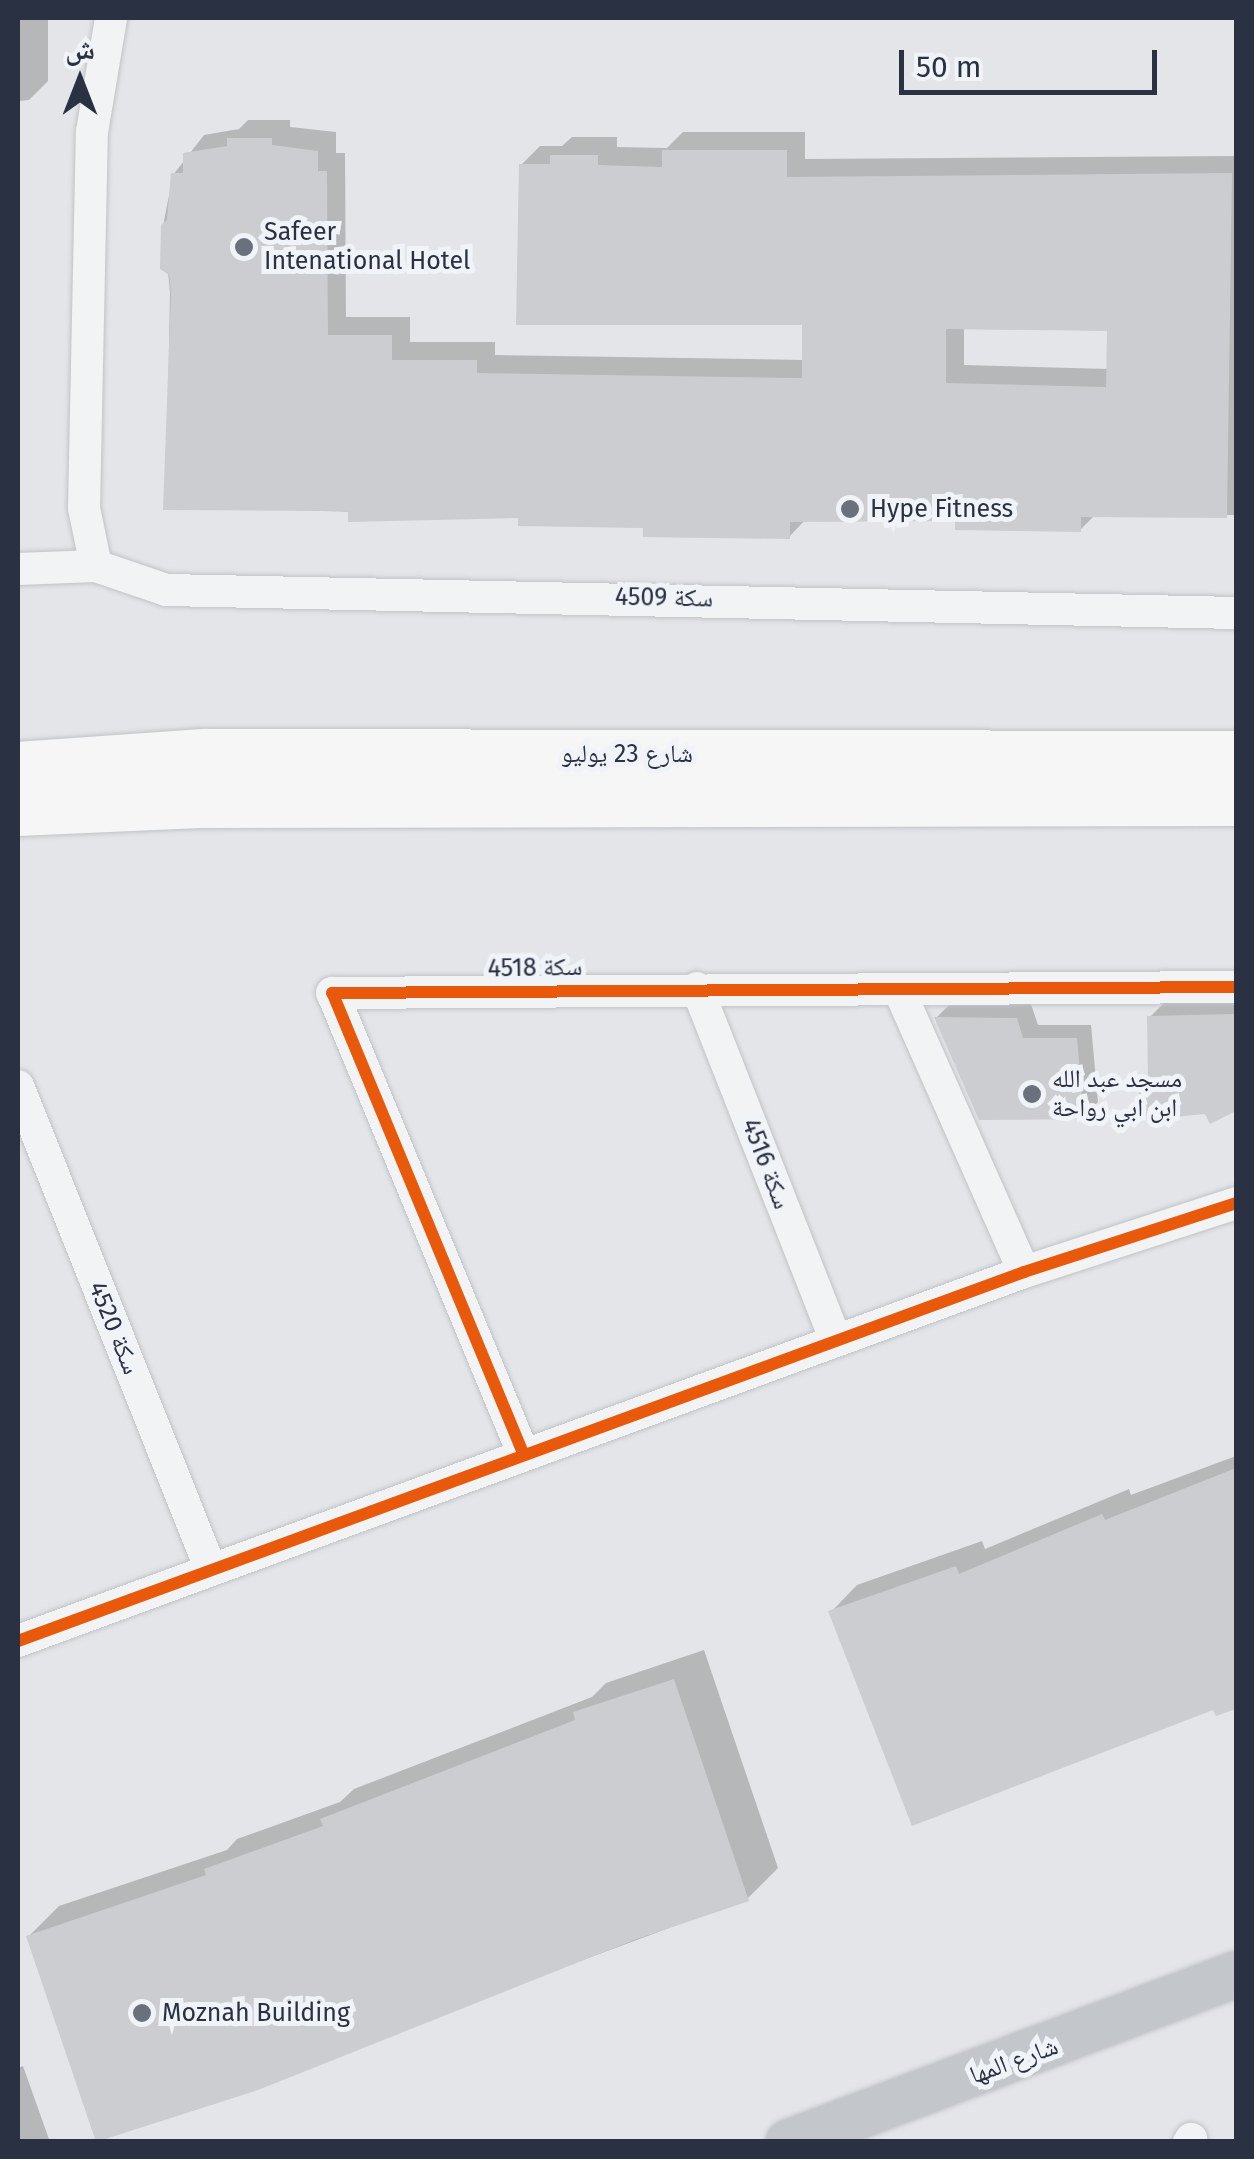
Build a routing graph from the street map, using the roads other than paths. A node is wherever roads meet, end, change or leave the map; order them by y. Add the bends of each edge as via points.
1 (111, 18) edge
2 (96, 566) junction
3 (18, 569) edge
4 (1236, 613) edge
5 (1236, 756) edge
6 (18, 767) edge
7 (1236, 800) edge
8 (18, 811) edge
9 (1236, 987) edge
10 (697, 988) junction
11 (900, 992) junction
12 (18, 1086) edge
13 (1236, 1204) edge
14 (1024, 1272) junction
15 (836, 1341) junction
16 (522, 1453) junction
17 (211, 1570) junction
18 (18, 1642) edge
19 (1236, 1974) edge
20 (788, 2142) edge

1 - 2 street via 92,132 84,508
2 - 3 street, سكة 4509
2 - 4 street, سكة 4509 via 166,590
5 - 6 main road, شارع 23 يوليو via 204,754
7 - 8 main road, شارع 23 يوليو via 200,802
9 - 11 street, سكة 4518
10 - 11 street, سكة 4518
10 - 15 street, سكة 4516
10 - 16 street, سكة 4518 via 332,993
11 - 14 street
12 - 17 street, سكة 4520
13 - 14 street
14 - 15 street
15 - 16 street
16 - 17 street
17 - 18 street
19 - 20 street, شارع المها

